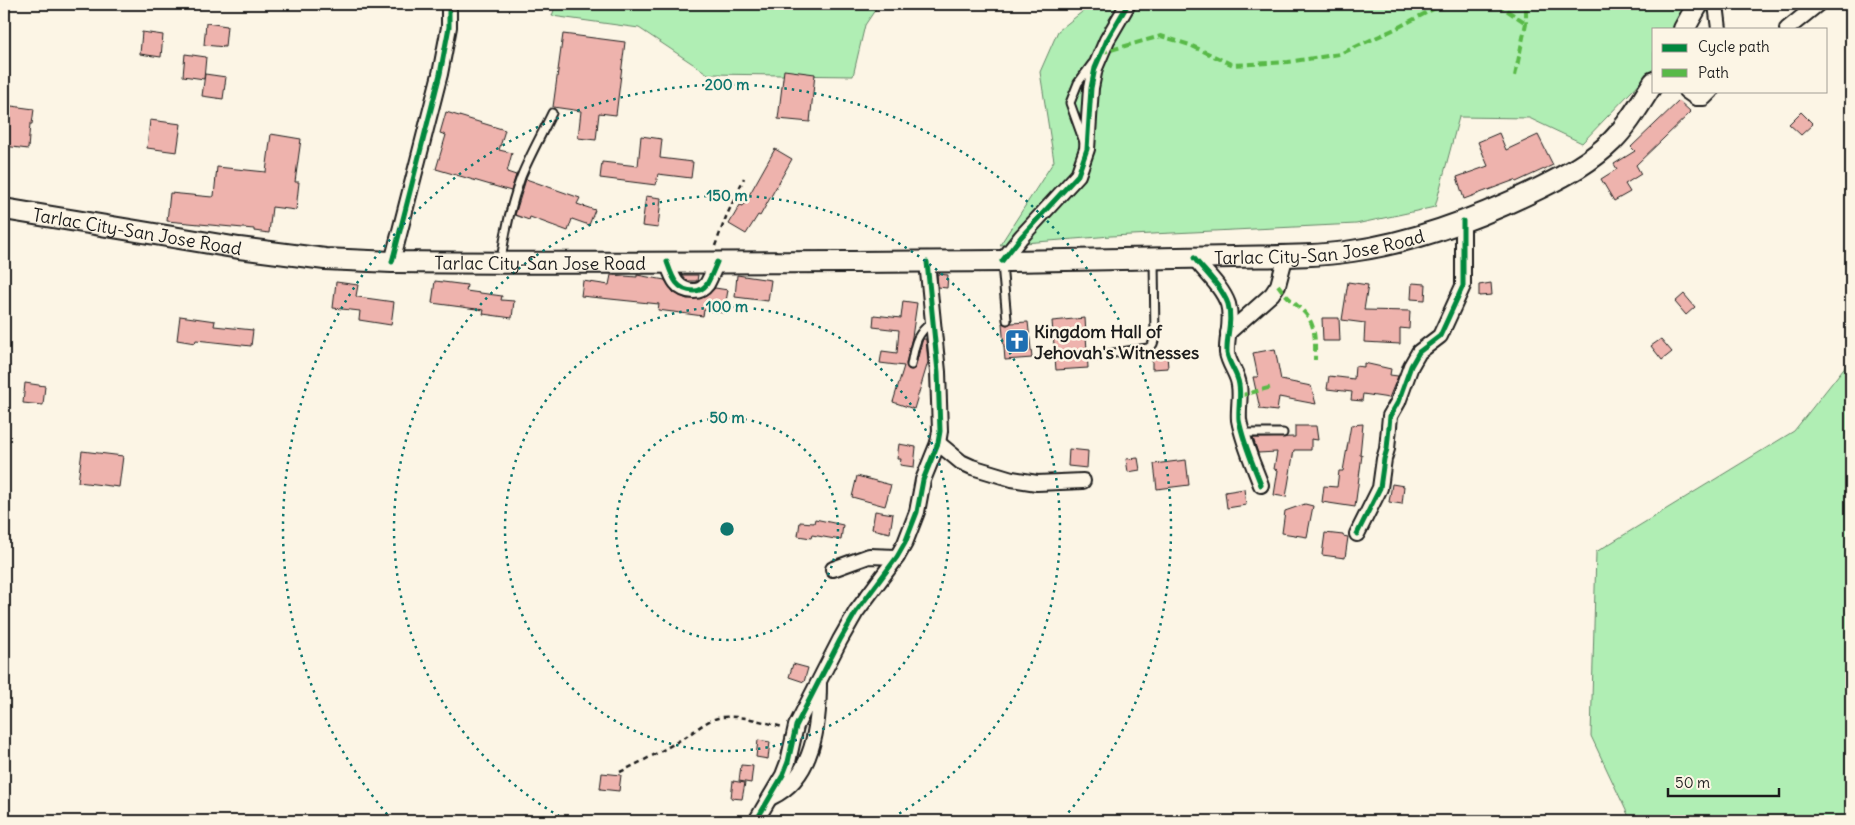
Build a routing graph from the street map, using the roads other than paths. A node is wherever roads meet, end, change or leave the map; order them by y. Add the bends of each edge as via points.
1 (449, 4) edge
2 (1128, 4) edge
3 (1698, 4) edge
4 (1716, 4) edge
5 (1818, 4) edge
6 (1685, 28) edge
7 (1719, 28) edge
8 (1789, 28) edge
9 (1100, 53) junction
10 (1652, 85) edge
11 (1687, 92) edge
12 (1711, 92) edge
13 (552, 113) dead end
14 (1087, 149) junction
15 (4, 209) edge
16 (1463, 221) junction
17 (1286, 255) junction
18 (1194, 258) junction
19 (1154, 260) junction
20 (1002, 261) junction
21 (392, 262) junction
22 (667, 262) junction
23 (713, 262) junction
24 (927, 262) junction
25 (500, 263) junction
26 (1006, 320) dead end
27 (933, 321) junction
28 (1228, 333) junction
29 (1094, 356) dead end
30 (911, 365) dead end
31 (1242, 433) junction
32 (1283, 434) dead end
33 (938, 443) junction
34 (1083, 481) dead end
35 (1260, 485) dead end
36 (1357, 534) dead end
37 (897, 557) junction
38 (833, 569) dead end
39 (818, 682) junction
40 (770, 797) junction
41 (756, 821) edge

1 - 21 street via 449,27 440,74
2 - 9 street
3 - 6 main road
4 - 7 street
5 - 8 street
9 - 14 street via 1091,88
9 - 14 lane via 1078,83 1070,102
10 - 16 main road, Tarlac City-San Jose Road via 1628,123 1597,155 1548,184
11 - 12 street via 1696,98 1704,98
13 - 25 lane via 522,175
14 - 20 street via 1078,175
15 - 21 main road, Tarlac City-San Jose Road via 238,248 325,259
16 - 17 main road, Tarlac City-San Jose Road via 1352,251
16 - 36 street via 1463,286 1440,336 1419,352 1411,366 1390,416 1380,488
17 - 18 main road, Tarlac City-San Jose Road
17 - 28 street via 1278,285 1272,294
18 - 19 main road, Tarlac City-San Jose Road
18 - 28 street via 1228,304
19 - 20 main road, Tarlac City-San Jose Road
19 - 29 lane via 1153,344 1148,348
20 - 24 main road, Tarlac City-San Jose Road
20 - 26 lane
21 - 25 main road, Tarlac City-San Jose Road
22 - 23 main road, Tarlac City-San Jose Road
22 - 23 street via 677,284 696,291 707,284
22 - 25 main road, Tarlac City-San Jose Road
23 - 24 main road, Tarlac City-San Jose Road
24 - 27 street
27 - 30 lane via 918,336
27 - 33 street via 940,407
28 - 31 street via 1228,356 1240,386
31 - 32 lane
31 - 35 street
33 - 34 street via 961,462 1012,479 1037,483
33 - 37 street via 911,528
37 - 38 street via 870,556
37 - 39 street via 856,612
39 - 40 street via 795,730 783,775
39 - 40 street via 818,721 803,768 790,786
40 - 41 street

